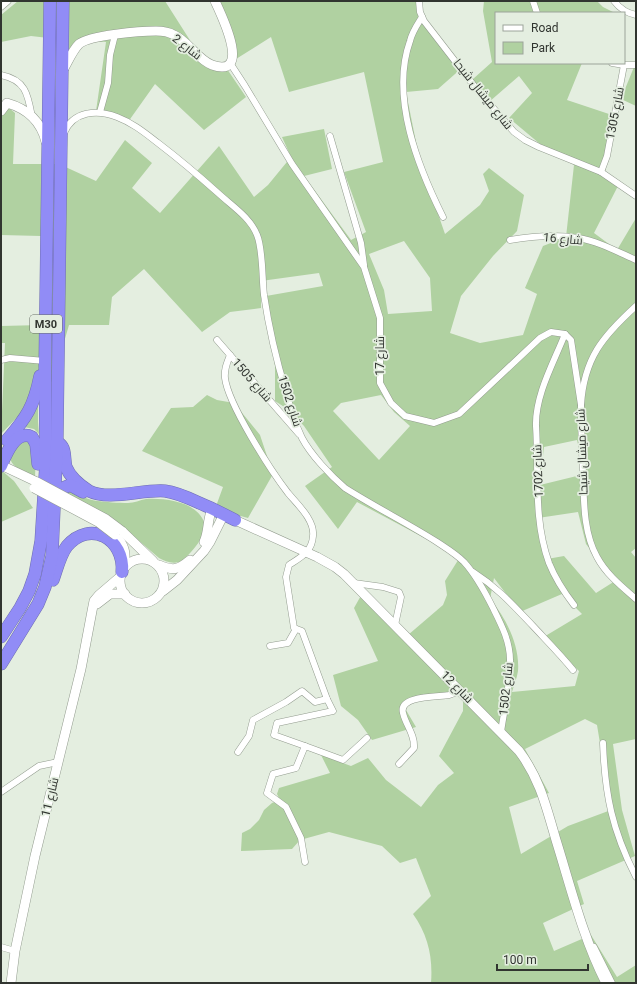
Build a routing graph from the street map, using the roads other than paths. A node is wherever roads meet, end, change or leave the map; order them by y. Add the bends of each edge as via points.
1 (8, 1) edge
2 (50, 1) edge
3 (63, 1) edge
4 (215, 1) edge
5 (419, 1) edge
6 (533, 1) edge
7 (614, 1) edge
8 (1, 7) edge
9 (537, 12) edge
10 (636, 15) edge
11 (422, 17) junction
12 (115, 35) junction
13 (63, 41) junction
14 (79, 45) junction
15 (230, 63) junction
16 (618, 64) edge
17 (624, 65) junction
18 (636, 65) edge
19 (63, 70) junction
20 (1, 75) edge
21 (4, 102) edge
22 (1, 111) edge
23 (100, 112) junction
24 (32, 117) junction
25 (330, 136) dead end
26 (60, 142) junction
27 (48, 153) junction
28 (601, 172) junction
29 (636, 196) edge
30 (443, 217) dead end
31 (510, 240) dead end
32 (636, 260) edge
33 (364, 267) junction
34 (636, 306) edge
35 (565, 334) junction
36 (217, 340) dead end
37 (230, 355) junction
38 (1, 360) edge
39 (45, 363) junction
40 (581, 405) junction
41 (303, 439) junction
42 (57, 443) junction
43 (1, 447) edge
44 (1, 465) edge
45 (1, 472) edge
46 (36, 485) junction
47 (55, 497) junction
48 (211, 511) junction
49 (223, 516) junction
50 (43, 517) junction
51 (235, 520) joint
52 (119, 533) junction
53 (308, 552) junction
54 (157, 564) junction
55 (470, 571) junction
56 (122, 573) junction
57 (354, 583) junction
58 (163, 591) junction
59 (125, 594) junction
60 (636, 599) edge
61 (38, 604) junction
62 (574, 605) dead end
63 (92, 611) junction
64 (395, 625) junction
65 (296, 629) junction
66 (1, 637) edge
67 (270, 646) dead end
68 (1, 664) edge
69 (573, 670) dead end
70 (460, 690) junction
71 (327, 699) junction
72 (501, 732) junction
73 (367, 738) dead end
74 (603, 743) dead end
75 (306, 746) junction
76 (238, 752) dead end
77 (58, 762) junction
78 (399, 764) dead end
79 (1, 792) edge
80 (305, 862) dead end
81 (636, 877) edge
82 (584, 935) junction
83 (1, 946) edge
84 (15, 951) junction
85 (11, 983) edge
86 (602, 983) edge
87 (606, 983) edge
88 (612, 983) edge

1 - 8 street
2 - 27 highway, M30
3 - 13 highway, M30
4 - 15 street via 230,35
5 - 11 street, شارع ميشال شيحا
6 - 9 street
7 - 10 street via 618,7
11 - 28 street, شارع ميشال شيحا via 475,88 514,132 539,147
11 - 30 street via 411,38 406,57 404,103 419,162
12 - 14 street, شارع 2 via 91,38
12 - 15 street, شارع 2 via 157,31 169,33 184,41 209,64 222,67
12 - 23 street via 110,55 108,83
13 - 14 street
13 - 19 highway, M30
14 - 19 street
15 - 33 street, شارع 17 via 292,164
16 - 17 street
17 - 18 street
17 - 28 street, شارع 1305 via 607,156
19 - 26 highway, M30
20 - 24 street via 16,79 23,85
21 - 22 street
21 - 24 street via 22,108
23 - 26 street, شارع 1502 via 87,113 74,119 66,128
23 - 41 street, شارع 1502 via 122,118 142,130 204,180 254,228 259,240 270,332 292,414
24 - 27 street via 41,128
25 - 33 street via 361,243
26 - 42 highway, M30
27 - 39 highway, M30
28 - 29 street, شارع ميشال شيحا
31 - 32 street, شارع 16 via 549,236 579,238 595,242
33 - 35 street, شارع 17 via 380,318 380,383 390,403 405,416 434,423 459,414 540,338 551,332
34 - 40 street, شارع ميشال شيحا via 607,335 592,357 582,387
35 - 40 street via 571,340
35 - 62 street, شارع 1702 via 541,393 535,416 538,498 543,542 556,578
36 - 37 street, شارع 1505
37 - 41 street, شارع 1505
37 - 53 street via 225,368 225,380 234,404 276,476 312,526 314,535
38 - 39 street via 17,358
39 - 43 highway via 32,407
39 - 50 highway, M30 via 46,461
40 - 60 street, شارع ميشال شيحا via 584,513 592,546 602,566
41 - 55 street, شارع 1502 via 323,466 345,488 452,552
42 - 47 highway, M30
42 - 48 highway via 63,447 70,473 82,486 94,493 113,495 165,491 194,500
44 - 46 street
44 - 50 highway via 18,438 23,435 32,437 37,449
45 - 46 street
46 - 52 street, bridge via 106,519
47 - 48 highway via 61,489 70,485 98,498 164,496
47 - 61 highway, M30 via 52,556
48 - 49 highway
48 - 54 street via 207,537 195,555 176,569
49 - 51 highway
49 - 58 street via 204,551
50 - 66 highway, M30 via 42,541 33,582 24,602
51 - 53 street, شارع 12
52 - 54 street
52 - 56 street via 126,557
53 - 57 street, شارع 12 via 335,566
53 - 65 street via 289,565 286,577
54 - 56 street via 142,558 134,560
54 - 58 street via 164,578
55 - 69 street via 490,583 512,603
55 - 72 street, شارع 1502 via 487,595 508,645 509,673
56 - 59 street via 122,589
56 - 61 highway via 121,554 113,543 100,534 84,535 74,540 63,552 49,593
56 - 63 street, شارع 11 via 94,601
57 - 64 street, شارع 12
57 - 64 street via 399,592 401,597
58 - 59 street via 153,601 146,603 132,601
59 - 63 street via 110,594
61 - 68 highway, M30
63 - 77 street, شارع 11 via 82,669
64 - 70 street, شارع 12
65 - 67 street via 288,643
65 - 71 street via 302,630
70 - 72 street, شارع 12
70 - 78 street via 450,695 435,695 408,701 404,705 402,713 413,735 414,748
71 - 75 street via 333,711 277,723 274,735
71 - 76 street via 315,702 302,691 253,720 249,736
72 - 82 street, شارع 12 via 529,764 540,787
73 - 75 street via 343,760
74 - 81 street via 604,778 610,809 618,837
75 - 80 street via 296,768 273,774 267,793 286,808 301,838
77 - 79 street via 39,766
77 - 84 street, شارع 11
82 - 86 street, شارع 12 via 586,949
82 - 87 street, شارع 12
82 - 88 street via 593,944
83 - 84 street
84 - 85 street, شارع 11

